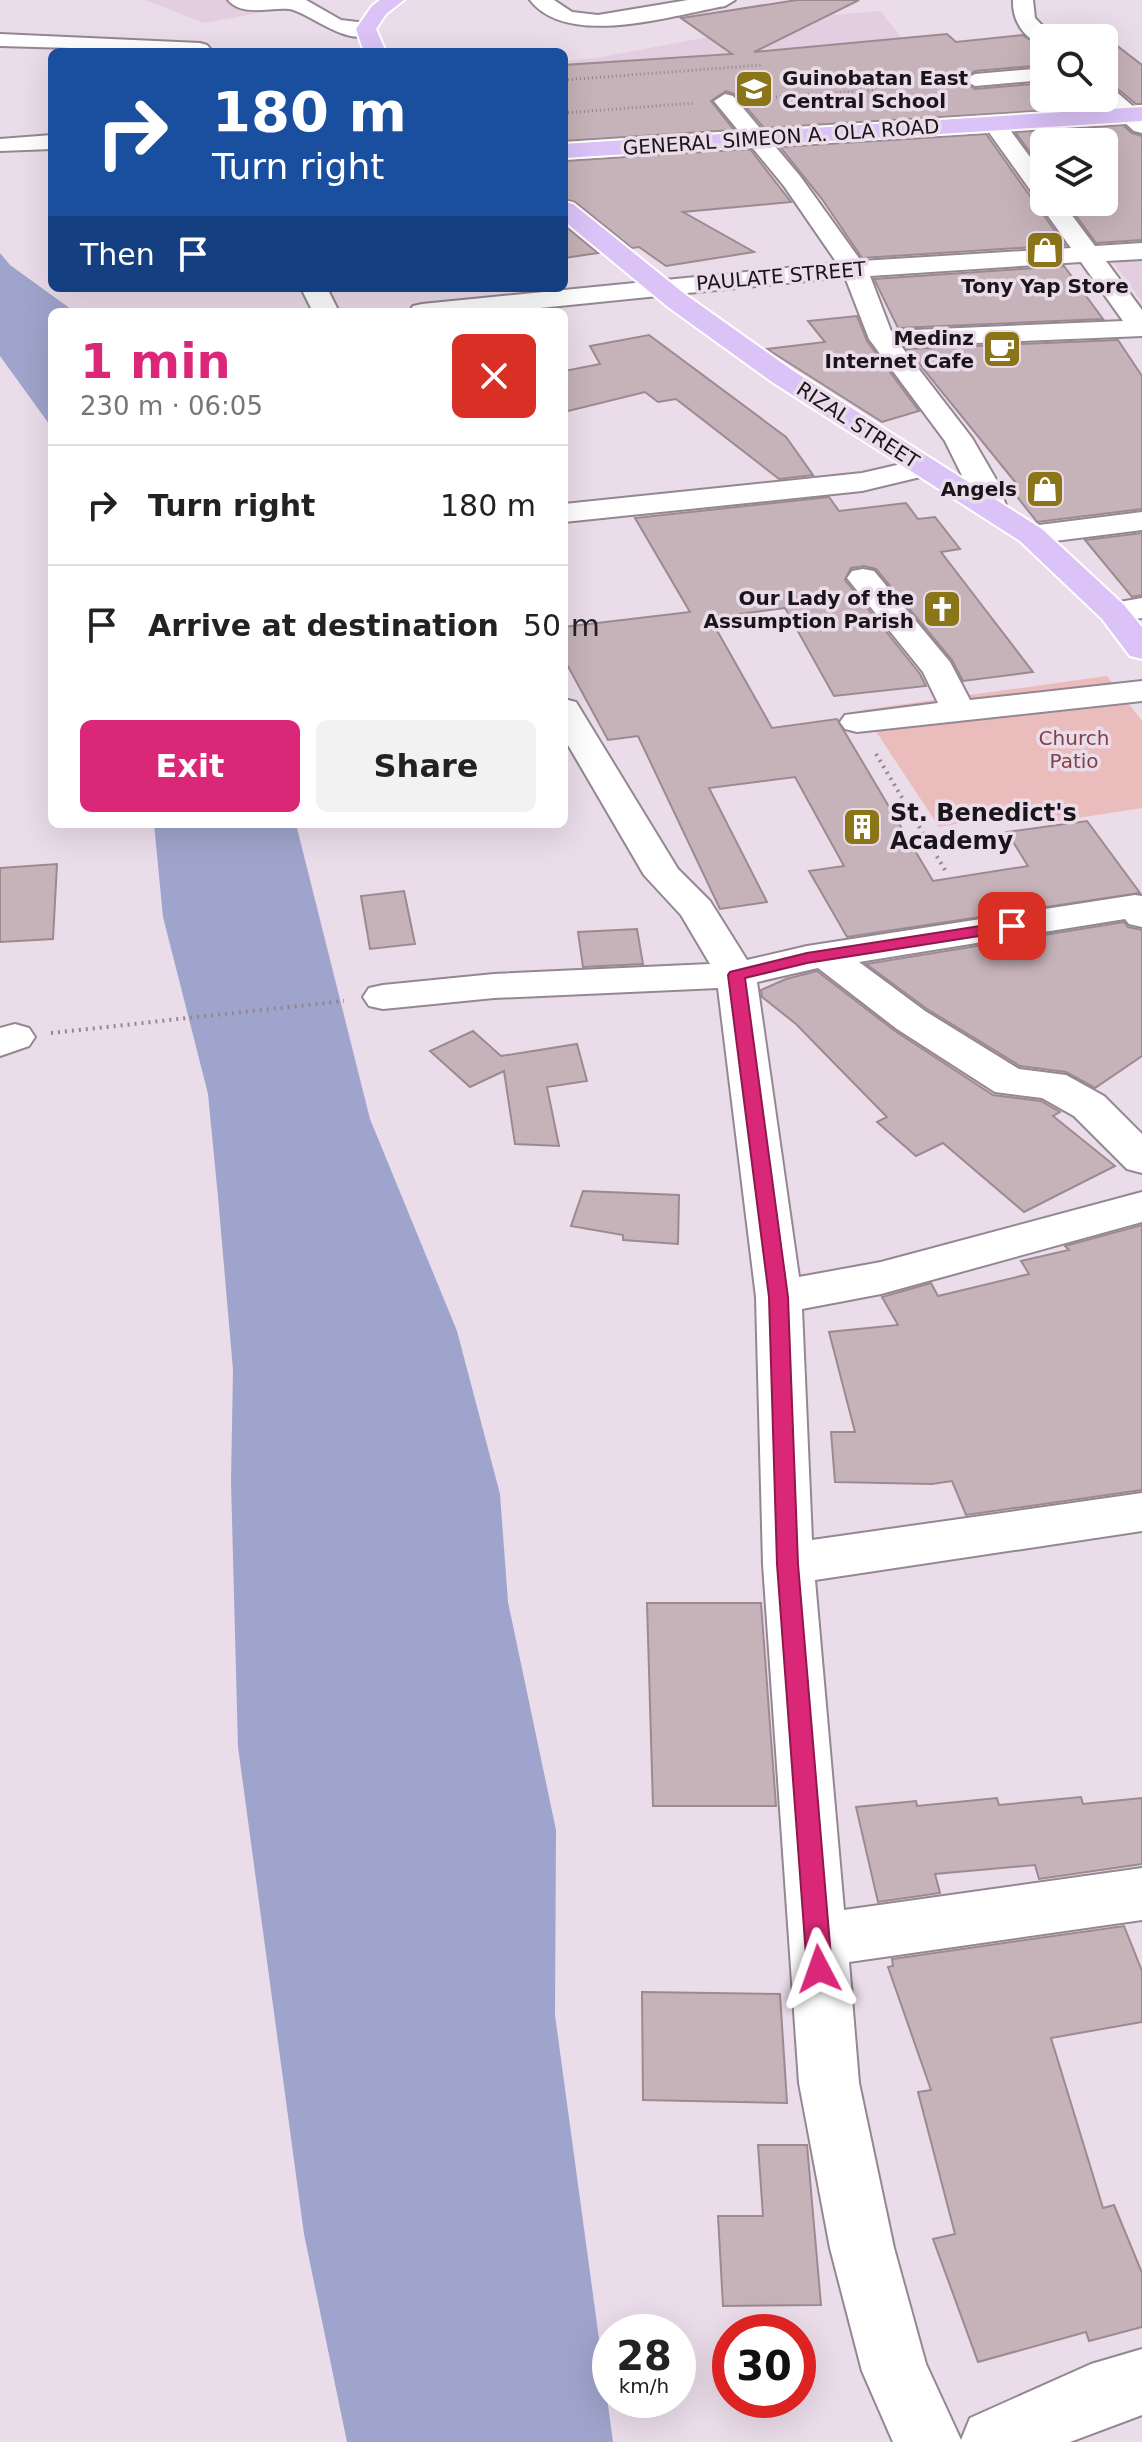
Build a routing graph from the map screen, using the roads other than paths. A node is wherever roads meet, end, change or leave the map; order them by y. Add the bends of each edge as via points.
1 (238, 0) edge
2 (394, 0) edge
3 (540, 0) edge
4 (725, 0) edge
5 (1023, 0) edge
6 (292, 1) edge
7 (1030, 27) edge
8 (366, 29) junction
9 (0, 40) edge
10 (183, 48) edge
11 (373, 48) edge
12 (1030, 75) edge
13 (975, 80) dead end
14 (725, 101) road end
15 (1118, 104) edge
16 (1137, 118) edge
17 (994, 124) junction
18 (760, 139) junction
19 (48, 142) edge
20 (3, 145) dead end
21 (568, 151) edge
22 (1030, 174) edge
23 (568, 212) edge
24 (1060, 216) edge
25 (1142, 251) edge
26 (1089, 254) junction
27 (854, 269) junction
28 (659, 287) junction
29 (460, 308) edge
30 (1142, 328) edge
31 (882, 339) junction
32 (923, 468) junction
33 (992, 508) junction
34 (568, 513) edge
35 (1142, 521) edge
36 (1031, 535) junction
37 (863, 578) dead end
38 (1128, 610) edge
39 (1142, 649) edge
40 (1142, 691) edge
41 (959, 712) junction
42 (568, 716) edge
43 (857, 722) road end
44 (1142, 916) edge
45 (827, 956) junction
46 (736, 975) junction
47 (383, 997) road end
48 (1142, 1159) edge
49 (1142, 1207) edge
50 (779, 1297) junction
51 (1142, 1512) edge
52 (788, 1564) junction
53 (1142, 1894) edge
54 (817, 1940) junction
55 (1142, 2382) edge
56 (928, 2442) edge
57 (994, 2442) edge

1 - 6 street
2 - 8 main road
3 - 4 street via 566,17 598,21
5 - 7 street
6 - 8 street via 336,26
8 - 11 main road
9 - 10 street
12 - 13 street
14 - 18 street
15 - 16 street
16 - 17 main road, GENERAL SIMEON A. OLA ROAD
17 - 18 main road, GENERAL SIMEON A. OLA ROAD
17 - 22 street
18 - 21 main road, GENERAL SIMEON A. OLA ROAD
18 - 27 street
19 - 20 street
23 - 28 main road, RIZAL STREET
24 - 26 street
25 - 26 street, PAULATE STREET
26 - 27 street, PAULATE STREET
26 - 30 street
27 - 28 street, PAULATE STREET
27 - 31 street
28 - 29 street, PAULATE STREET
28 - 32 main road, RIZAL STREET
30 - 31 street
31 - 33 street via 960,439 982,475
32 - 33 main road, RIZAL STREET
32 - 34 street via 848,484
33 - 36 main road, RIZAL STREET
35 - 36 street
36 - 38 main road, RIZAL STREET
37 - 41 street via 938,669
38 - 39 main road, RIZAL STREET
40 - 41 street
41 - 43 street
42 - 46 street via 663,875 697,909
44 - 45 street via 1135,906
45 - 46 street
45 - 48 street via 911,1020 1010,1082 1051,1085 1089,1106
46 - 47 street via 494,986
46 - 50 street
49 - 50 street via 881,1278
50 - 52 street
51 - 52 street
52 - 54 street
53 - 54 street
54 - 56 street via 829,2083 862,2248 895,2371
55 - 57 street via 1091,2398

